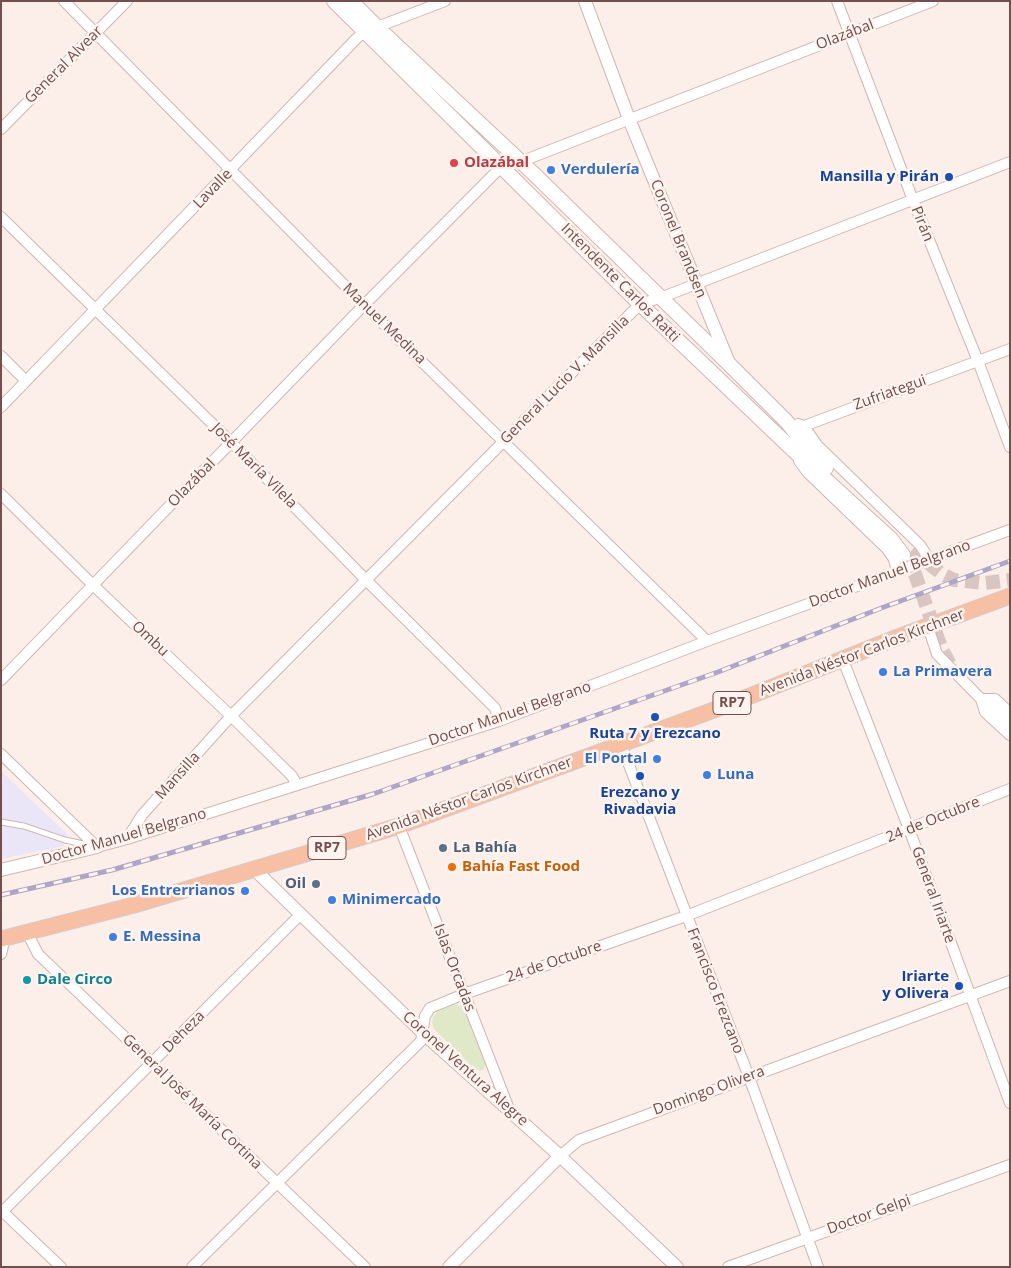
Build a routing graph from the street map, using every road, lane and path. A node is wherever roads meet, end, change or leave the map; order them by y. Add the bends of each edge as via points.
1 (64, 1) edge
2 (127, 1) edge
3 (334, 1) edge
4 (351, 1) edge
5 (444, 1) edge
6 (585, 1) edge
7 (837, 1) edge
8 (933, 1) edge
9 (371, 29) junction
10 (96, 33) junction
11 (849, 34) junction
12 (629, 119) junction
13 (1, 129) edge
14 (520, 162) junction
15 (1010, 162) edge
16 (502, 166) junction
17 (230, 171) junction
18 (913, 200) junction
19 (1, 217) edge
20 (696, 284) junction
21 (660, 298) junction
22 (640, 304) junction
23 (364, 305) junction
24 (95, 309) junction
25 (1010, 349) edge
26 (1, 356) edge
27 (978, 361) junction
28 (729, 364) junction
29 (26, 381) junction
30 (1, 407) edge
31 (787, 422) junction
32 (804, 426) junction
33 (504, 441) junction
34 (232, 443) junction
35 (1009, 443) edge
36 (792, 449) junction
37 (1, 494) edge
38 (1010, 530) edge
39 (929, 559) junction
40 (898, 571) junction
41 (367, 581) junction
42 (93, 585) junction
43 (1010, 596) edge
44 (928, 627) junction
45 (708, 641) junction
46 (843, 660) junction
47 (1, 680) edge
48 (985, 702) junction
49 (1010, 713) edge
50 (231, 716) junction
51 (499, 721) junction
52 (1010, 723) edge
53 (1010, 735) edge
54 (621, 744) junction
55 (1, 754) edge
56 (297, 785) junction
57 (1010, 789) edge
58 (1, 822) edge
59 (399, 826) junction
60 (909, 829) junction
61 (127, 839) junction
62 (98, 847) junction
63 (1, 870) edge
64 (255, 870) junction
65 (301, 914) junction
66 (686, 916) junction
67 (28, 932) junction
68 (3, 938) edge
69 (1, 954) edge
70 (1010, 981) edge
71 (464, 994) junction
72 (970, 996) junction
73 (423, 1033) junction
74 (152, 1064) junction
75 (749, 1077) junction
76 (1010, 1103) edge
77 (509, 1110) junction
78 (560, 1156) junction
79 (1010, 1165) edge
80 (278, 1184) junction
81 (2, 1211) edge
82 (807, 1238) junction
83 (61, 1267) edge
84 (192, 1267) edge
85 (365, 1267) edge
86 (448, 1267) edge
87 (677, 1267) edge
88 (728, 1267) edge
89 (818, 1267) edge

1 - 10 street, Manuel Medina
2 - 10 street, General Alvear
3 - 9 main road, Intendente Carlos Ratti
4 - 9 main road, Intendente Carlos Ratti
5 - 9 street, Lavalle
6 - 12 street, Coronel Brandsen
7 - 11 street, Pirán
8 - 11 street, Olazábal
9 - 14 main road, Intendente Carlos Ratti
9 - 16 main road, Intendente Carlos Ratti
9 - 17 street, Lavalle
10 - 13 street, General Alvear
10 - 17 street, Manuel Medina
11 - 12 street, Olazábal
11 - 18 street, Pirán
12 - 14 street, Olazábal
12 - 20 street, Coronel Brandsen
14 - 16 street, Olazábal
14 - 21 main road, Intendente Carlos Ratti
15 - 18 street, General Lucio V. Mansilla
16 - 22 main road, Intendente Carlos Ratti
16 - 23 street, Olazábal
17 - 23 street, Manuel Medina
17 - 24 street, Lavalle
18 - 20 street, General Lucio V. Mansilla
18 - 27 street, Pirán
19 - 24 street, José María Vilela
20 - 21 street, General Lucio V. Mansilla
20 - 28 street, Coronel Brandsen
21 - 22 street, General Lucio V. Mansilla
21 - 28 main road, Intendente Carlos Ratti
22 - 33 street, General Lucio V. Mansilla
22 - 36 main road, Intendente Carlos Ratti
23 - 33 street, Manuel Medina
23 - 34 street, Olazábal
24 - 29 street, Lavalle
24 - 34 street, José María Vilela
25 - 27 street, Zufriategui
26 - 29 street
27 - 32 street, Zufriategui
27 - 35 street, Pirán
28 - 31 main road, Intendente Carlos Ratti
29 - 30 street, Lavalle
31 - 32 street
31 - 36 main road, Intendente Carlos Ratti via 821,463 908,552
32 - 39 street via 817,445 920,544
33 - 41 street, General Lucio V. Mansilla
33 - 45 street, Manuel Medina
34 - 41 street, José María Vilela
34 - 42 street, Olazábal
36 - 40 street, Intendente Carlos Ratti via 808,473 887,549
37 - 42 street, Ombu
38 - 39 street, Doctor Manuel Belgrano
39 - 40 street, Doctor Manuel Belgrano
40 - 45 street, Doctor Manuel Belgrano
41 - 50 street, General Lucio V. Mansilla
41 - 51 street, José María Vilela via 495,708
42 - 47 street, Olazábal
42 - 50 street, Ombu
43 - 44 main road, Avenida Néstor Carlos Kirchner / RP7
44 - 46 main road, Avenida Néstor Carlos Kirchner / RP7
44 - 48 street via 937,654
45 - 51 street, Doctor Manuel Belgrano
46 - 54 main road, Avenida Néstor Carlos Kirchner / RP7
46 - 60 street, General Iriarte
48 - 49 street via 995,699
48 - 52 main road
48 - 53 street via 985,712
50 - 56 street, Ombu via 292,776
50 - 61 street, Mansilla via 142,816
51 - 56 street, Doctor Manuel Belgrano
54 - 59 main road, Avenida Néstor Carlos Kirchner / RP7
54 - 66 street, Francisco Erezcano
55 - 62 street
56 - 61 street, Doctor Manuel Belgrano
57 - 60 street, 24 de Octubre
58 - 62 lane
59 - 64 main road, Avenida Néstor Carlos Kirchner / RP7
59 - 71 street, Islas Orcadas
60 - 66 street, 24 de Octubre
60 - 72 street, General Iriarte
61 - 62 street, Doctor Manuel Belgrano
62 - 63 street, Doctor Manuel Belgrano
64 - 65 street, Coronel Ventura Alegre
64 - 67 main road, Avenida Néstor Carlos Kirchner / RP7
65 - 73 street, Coronel Ventura Alegre
65 - 74 street, Deheza
66 - 71 street, 24 de Octubre
66 - 75 street, Francisco Erezcano
67 - 68 main road, Avenida Néstor Carlos Kirchner / RP7
67 - 74 street, General José María Cortina via 38,954
68 - 69 street
70 - 72 street, Domingo Olivera
71 - 73 street, 24 de Octubre via 430,1008
71 - 77 street, Islas Orcadas
72 - 75 street, Domingo Olivera
72 - 76 street, General Iriarte
73 - 77 street, Coronel Ventura Alegre
73 - 80 street, 24 de Octubre via 421,1042
74 - 80 street, General José María Cortina
74 - 81 street, Deheza
75 - 78 street, Domingo Olivera via 579,1140
75 - 82 street, Francisco Erezcano
77 - 78 street, Coronel Ventura Alegre
78 - 86 street, Domingo Olivera
78 - 87 street, Coronel Ventura Alegre
79 - 82 street, Doctor Gelpi
80 - 84 street, 24 de Octubre
80 - 85 street, General José María Cortina
81 - 83 street
82 - 88 street, Doctor Gelpi
82 - 89 street, Francisco Erezcano

